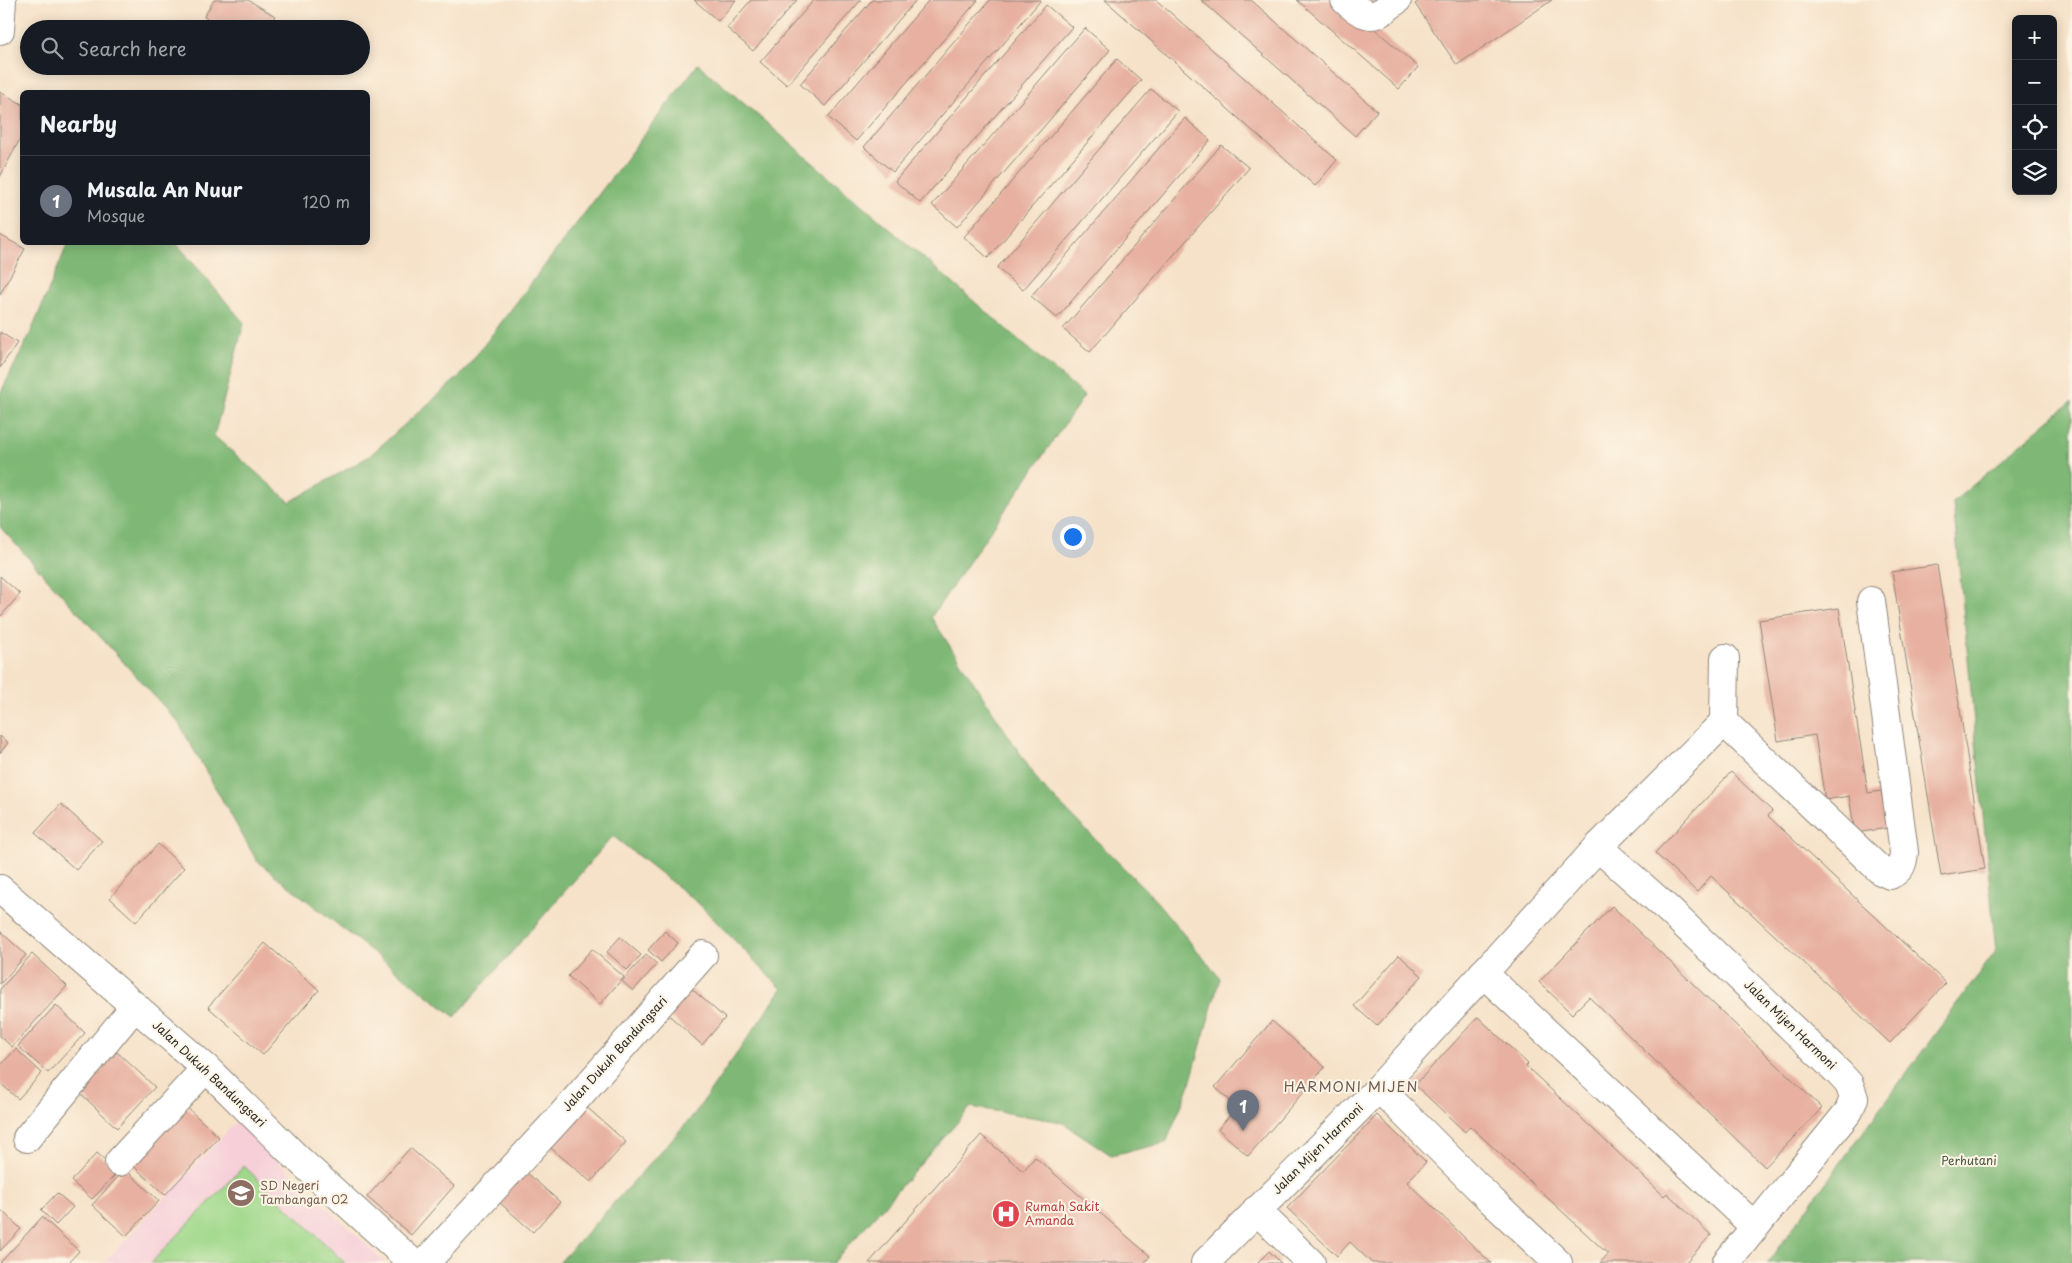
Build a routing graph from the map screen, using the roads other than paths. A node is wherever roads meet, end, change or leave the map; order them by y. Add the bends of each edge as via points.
1 (2, 0) edge
2 (1345, 0) edge
3 (1398, 0) edge
4 (0, 30) edge
5 (1871, 601) dead end
6 (1725, 658) dead end
7 (1724, 722) junction
8 (1598, 847) junction
9 (0, 889) edge
10 (703, 955) dead end
11 (1483, 972) junction
12 (135, 1006) junction
13 (206, 1068) junction
14 (1379, 1088) junction
15 (28, 1138) dead end
16 (119, 1162) dead end
17 (1256, 1210) junction
18 (1754, 1226) junction
19 (401, 1259) edge
20 (425, 1263) edge
21 (1205, 1263) edge
22 (1311, 1263) edge
23 (1558, 1263) edge
24 (1726, 1263) edge

1 - 4 street
2 - 3 street via 1358,10 1371,14 1377,14
5 - 7 street via 1904,852 1898,871 1890,875 1881,871
6 - 7 street
7 - 8 street, Jalan Mijen Harmoni
8 - 11 street, Jalan Mijen Harmoni
8 - 18 street, Jalan Mijen Harmoni via 1670,911 1849,1084 1854,1098 1849,1111
9 - 12 street, Jalan Dukuh Bandungsari
10 - 20 street, Jalan Dukuh Bandungsari
11 - 14 street, Jalan Mijen Harmoni
11 - 18 street
12 - 13 street, Jalan Dukuh Bandungsari
12 - 15 street
13 - 16 street
13 - 19 street, Jalan Dukuh Bandungsari
14 - 17 street, Jalan Mijen Harmoni
14 - 23 street
17 - 21 street, Jalan Mijen Harmoni
17 - 22 street
18 - 24 street, Jalan Mijen Harmoni

